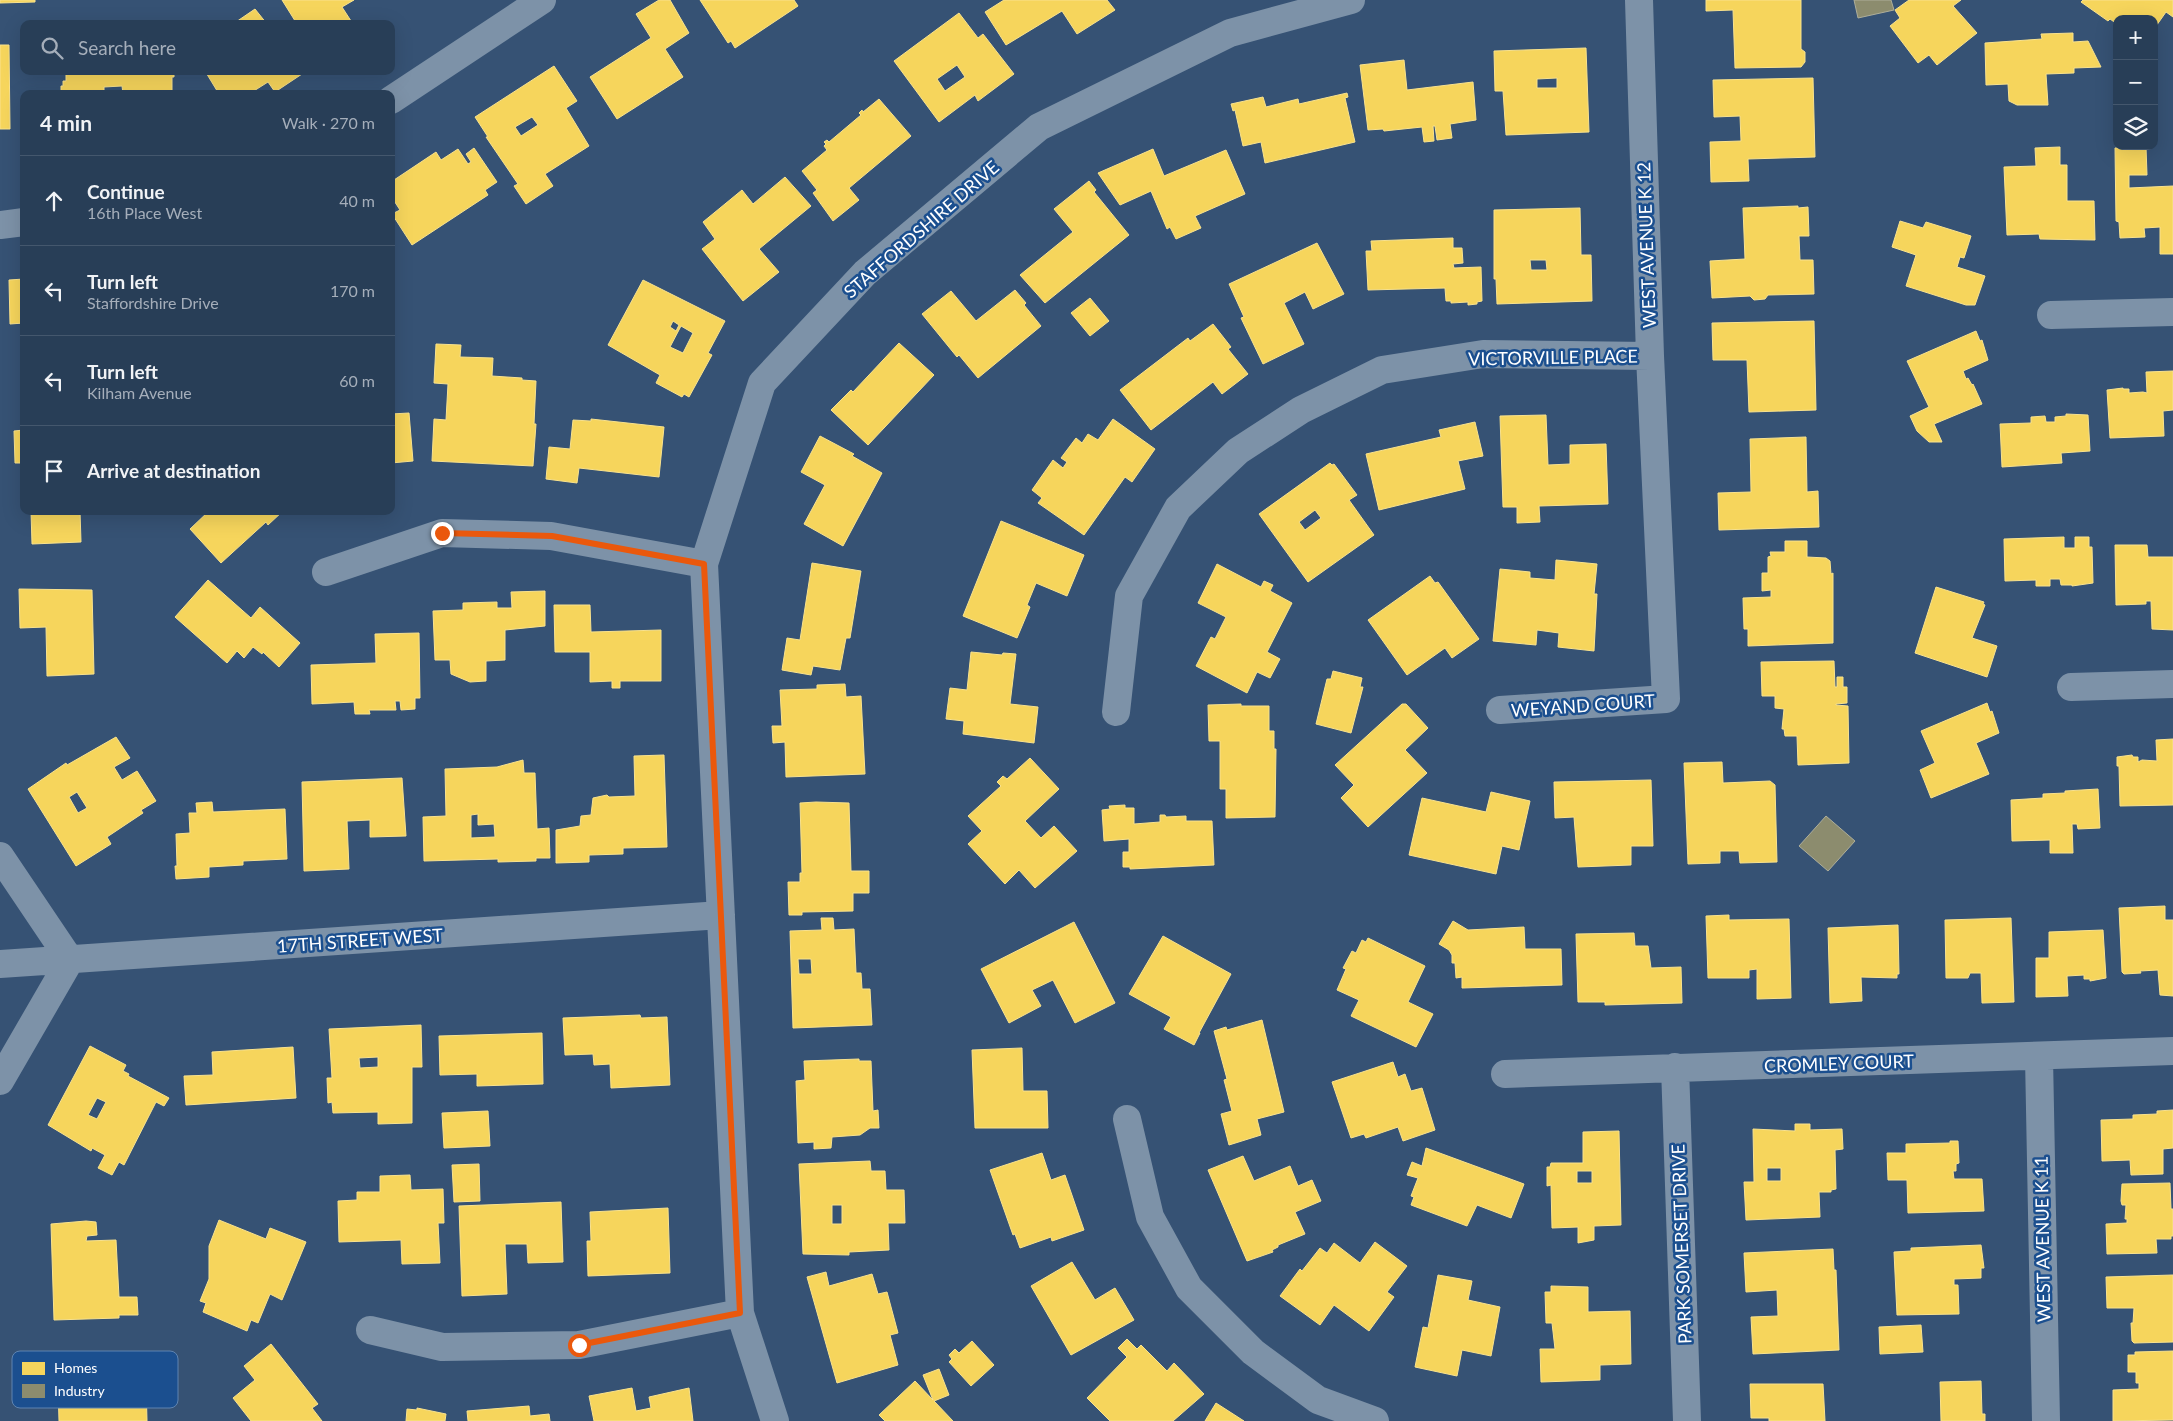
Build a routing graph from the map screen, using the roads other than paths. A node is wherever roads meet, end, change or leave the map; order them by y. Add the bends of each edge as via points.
1 (542, 0) edge
2 (1351, 0) edge
3 (1639, 0) edge
4 (395, 97) edge
5 (20, 222) edge
6 (0, 224) edge
7 (2173, 312) edge
8 (2051, 315) dead end
9 (1650, 356) junction
10 (704, 564) junction
11 (326, 572) dead end
12 (2173, 684) edge
13 (2071, 688) dead end
14 (1666, 699) joint
15 (1500, 710) dead end
16 (1116, 712) dead end
17 (0, 856) edge
18 (721, 915) junction
19 (70, 960) junction
20 (0, 964) edge
21 (2173, 1051) edge
22 (2038, 1057) junction
23 (1674, 1067) junction
24 (1506, 1074) dead end
25 (0, 1081) edge
26 (1127, 1119) dead end
27 (740, 1313) junction
28 (370, 1330) dead end
29 (775, 1421) edge
30 (1375, 1421) edge
31 (1687, 1421) edge
32 (2046, 1421) edge

1 - 4 street
2 - 10 street, STAFFORDSHIRE DRIVE via 1230,33 1039,127 865,273 762,383
3 - 9 street, WEST AVENUE K 12
5 - 6 street
7 - 8 street
9 - 14 street, WEST AVENUE K 12
9 - 16 street, VICTORVILLE PLACE via 1483,354 1382,370 1301,410 1238,451 1178,508 1129,596
10 - 11 street via 552,536 442,533
10 - 18 street, STAFFORDSHIRE DRIVE
12 - 13 street
14 - 15 street, WEYAND COURT
17 - 19 street
18 - 19 street, 17TH STREET WEST
18 - 27 street, STAFFORDSHIRE DRIVE
19 - 20 street, 17TH STREET WEST
19 - 25 street
21 - 22 street, CROMLEY COURT
22 - 23 street, CROMLEY COURT
22 - 32 street, WEST AVENUE K 11
23 - 24 street, CROMLEY COURT
23 - 31 street, PARK SOMERSET DRIVE
26 - 30 street via 1150,1218 1189,1288 1253,1352 1318,1400
27 - 28 street via 579,1345 442,1347
27 - 29 street, STAFFORDSHIRE DRIVE

